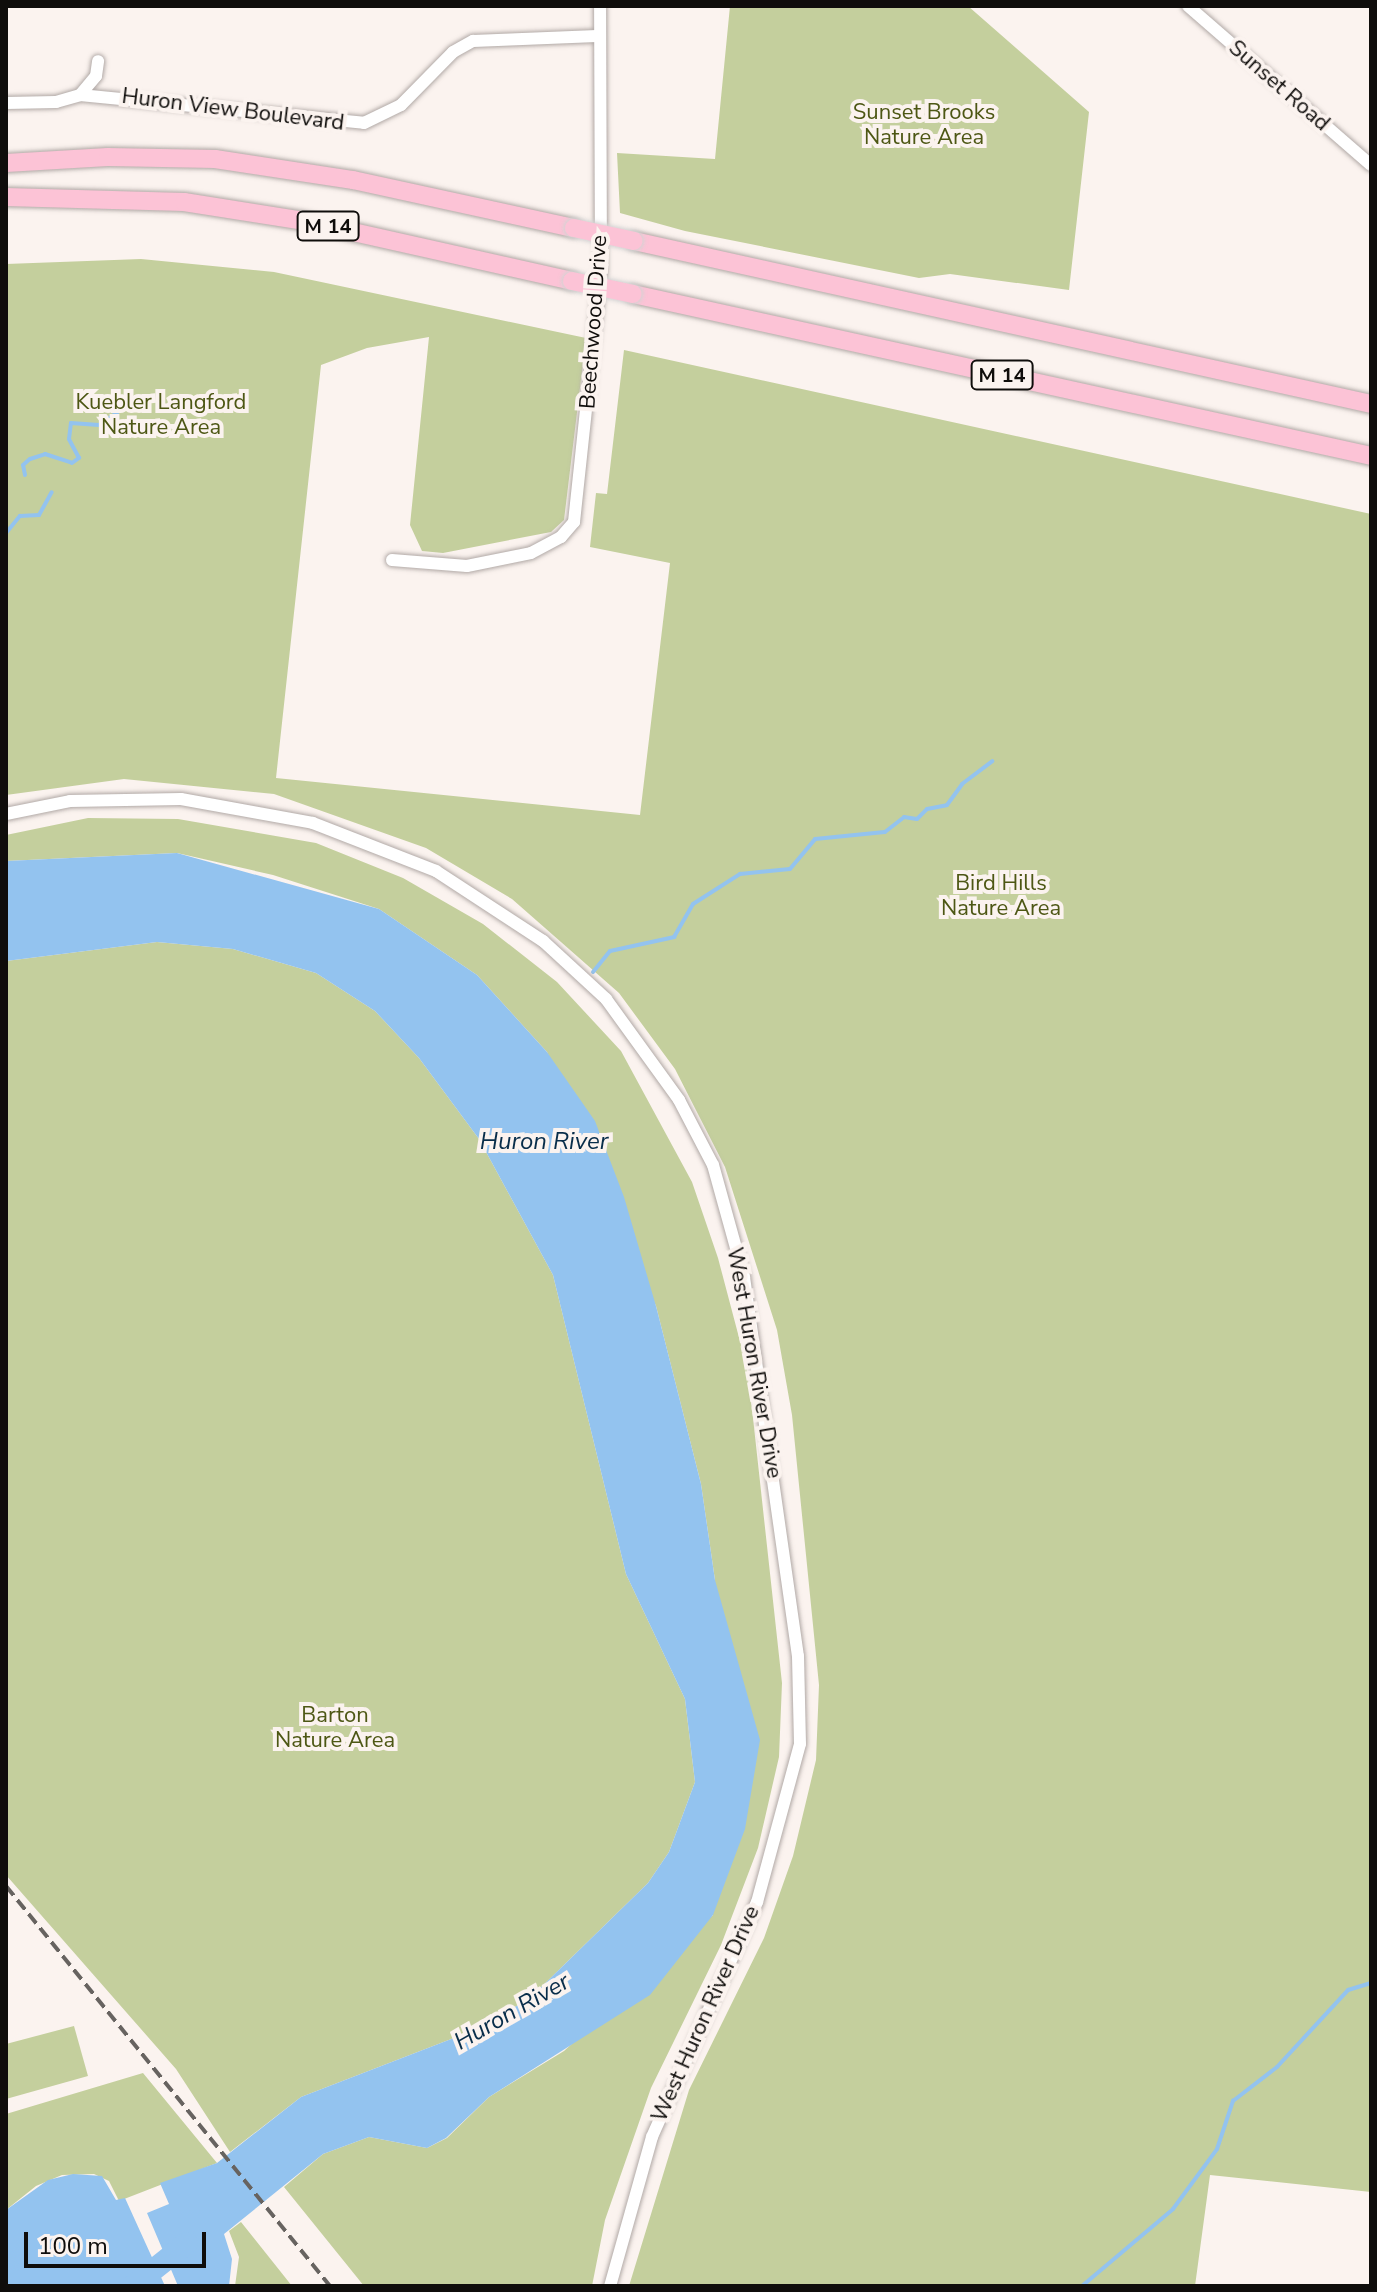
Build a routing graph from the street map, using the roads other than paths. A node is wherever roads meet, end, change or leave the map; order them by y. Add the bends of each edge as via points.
1 (600, 6) edge
2 (1188, 6) edge
3 (597, 36) junction
4 (98, 61) dead end
5 (80, 95) junction
6 (6, 103) edge
7 (6, 163) edge
8 (1371, 165) edge
9 (6, 197) edge
10 (1371, 404) edge
11 (1371, 456) edge
12 (392, 560) dead end
13 (6, 814) edge
14 (610, 2286) edge

1 - 3 street, Beechwood Drive
2 - 8 street, Sunset Road
3 - 5 street, Huron View Boulevard via 473,41 453,52 401,105 364,123
3 - 12 street, Beechwood Drive via 601,271 577,508 561,537 531,553 467,566
4 - 5 street, Huron View Boulevard via 96,76
5 - 6 street, Huron View Boulevard via 56,102
7 - 10 highway, M 14, bridge via 108,157 215,159 353,180
9 - 11 highway, M 14, bridge via 184,202 304,221
13 - 14 street, West Huron River Drive via 70,801 181,799 278,813 436,871 543,941 606,999 679,1100 713,1165 748,1306 798,1656 800,1744 757,1902 652,2137

